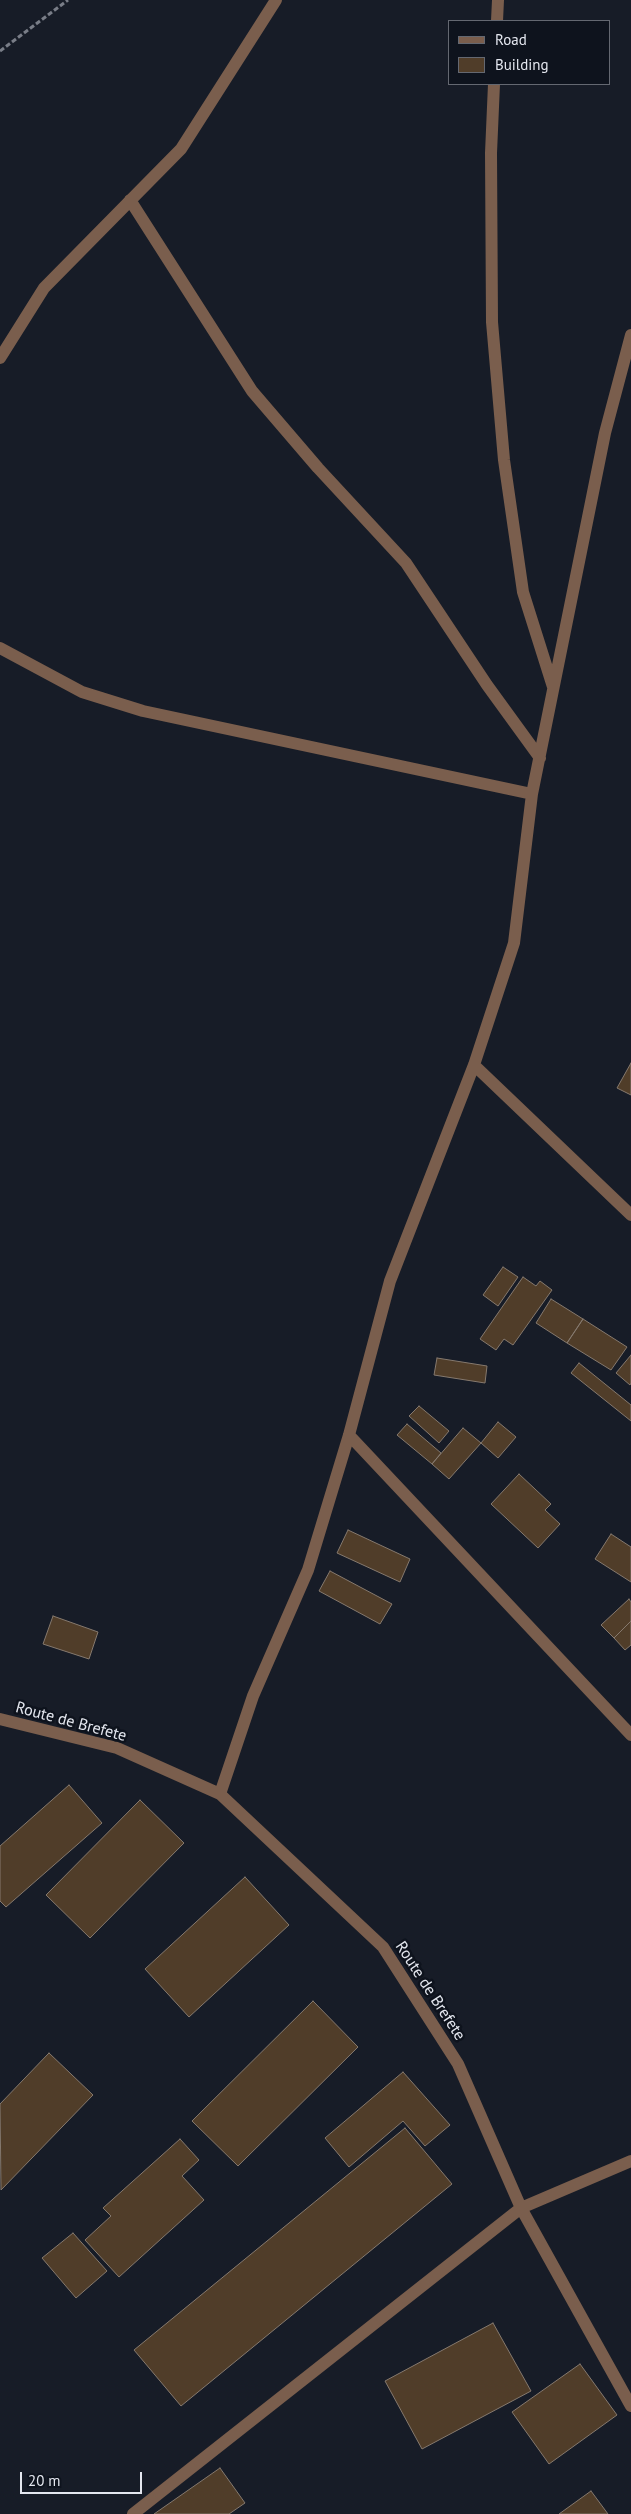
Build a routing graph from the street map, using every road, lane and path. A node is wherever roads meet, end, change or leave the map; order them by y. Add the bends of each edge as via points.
1 (68, 0) edge
2 (276, 0) edge
3 (498, 0) edge
4 (497, 20) edge
5 (0, 51) edge
6 (494, 85) edge
7 (130, 200) junction
8 (631, 335) edge
9 (0, 358) edge
10 (0, 648) edge
11 (554, 689) junction
12 (540, 758) junction
13 (532, 794) junction
14 (474, 1066) junction
15 (631, 1215) edge
16 (349, 1435) junction
17 (0, 1720) edge
18 (631, 1735) edge
19 (220, 1794) junction
20 (631, 2161) edge
21 (522, 2208) junction
22 (631, 2406) edge
23 (133, 2514) edge

1 - 5 path
2 - 7 street via 181,149
3 - 4 street
6 - 11 street via 490,153 492,322 504,460 523,592
7 - 9 street via 44,288
7 - 12 street via 252,391 406,563
8 - 11 street via 605,433
10 - 13 street via 82,692 143,711
11 - 12 street
12 - 13 street
13 - 14 street via 514,943
14 - 15 street
14 - 16 street via 390,1281
16 - 18 street
16 - 19 street via 308,1570 253,1696
17 - 19 street, Route de Brefete via 116,1748
19 - 21 street, Route de Brefete via 383,1947 458,2064
20 - 21 street
21 - 22 street, Route de Brefete
21 - 23 street

